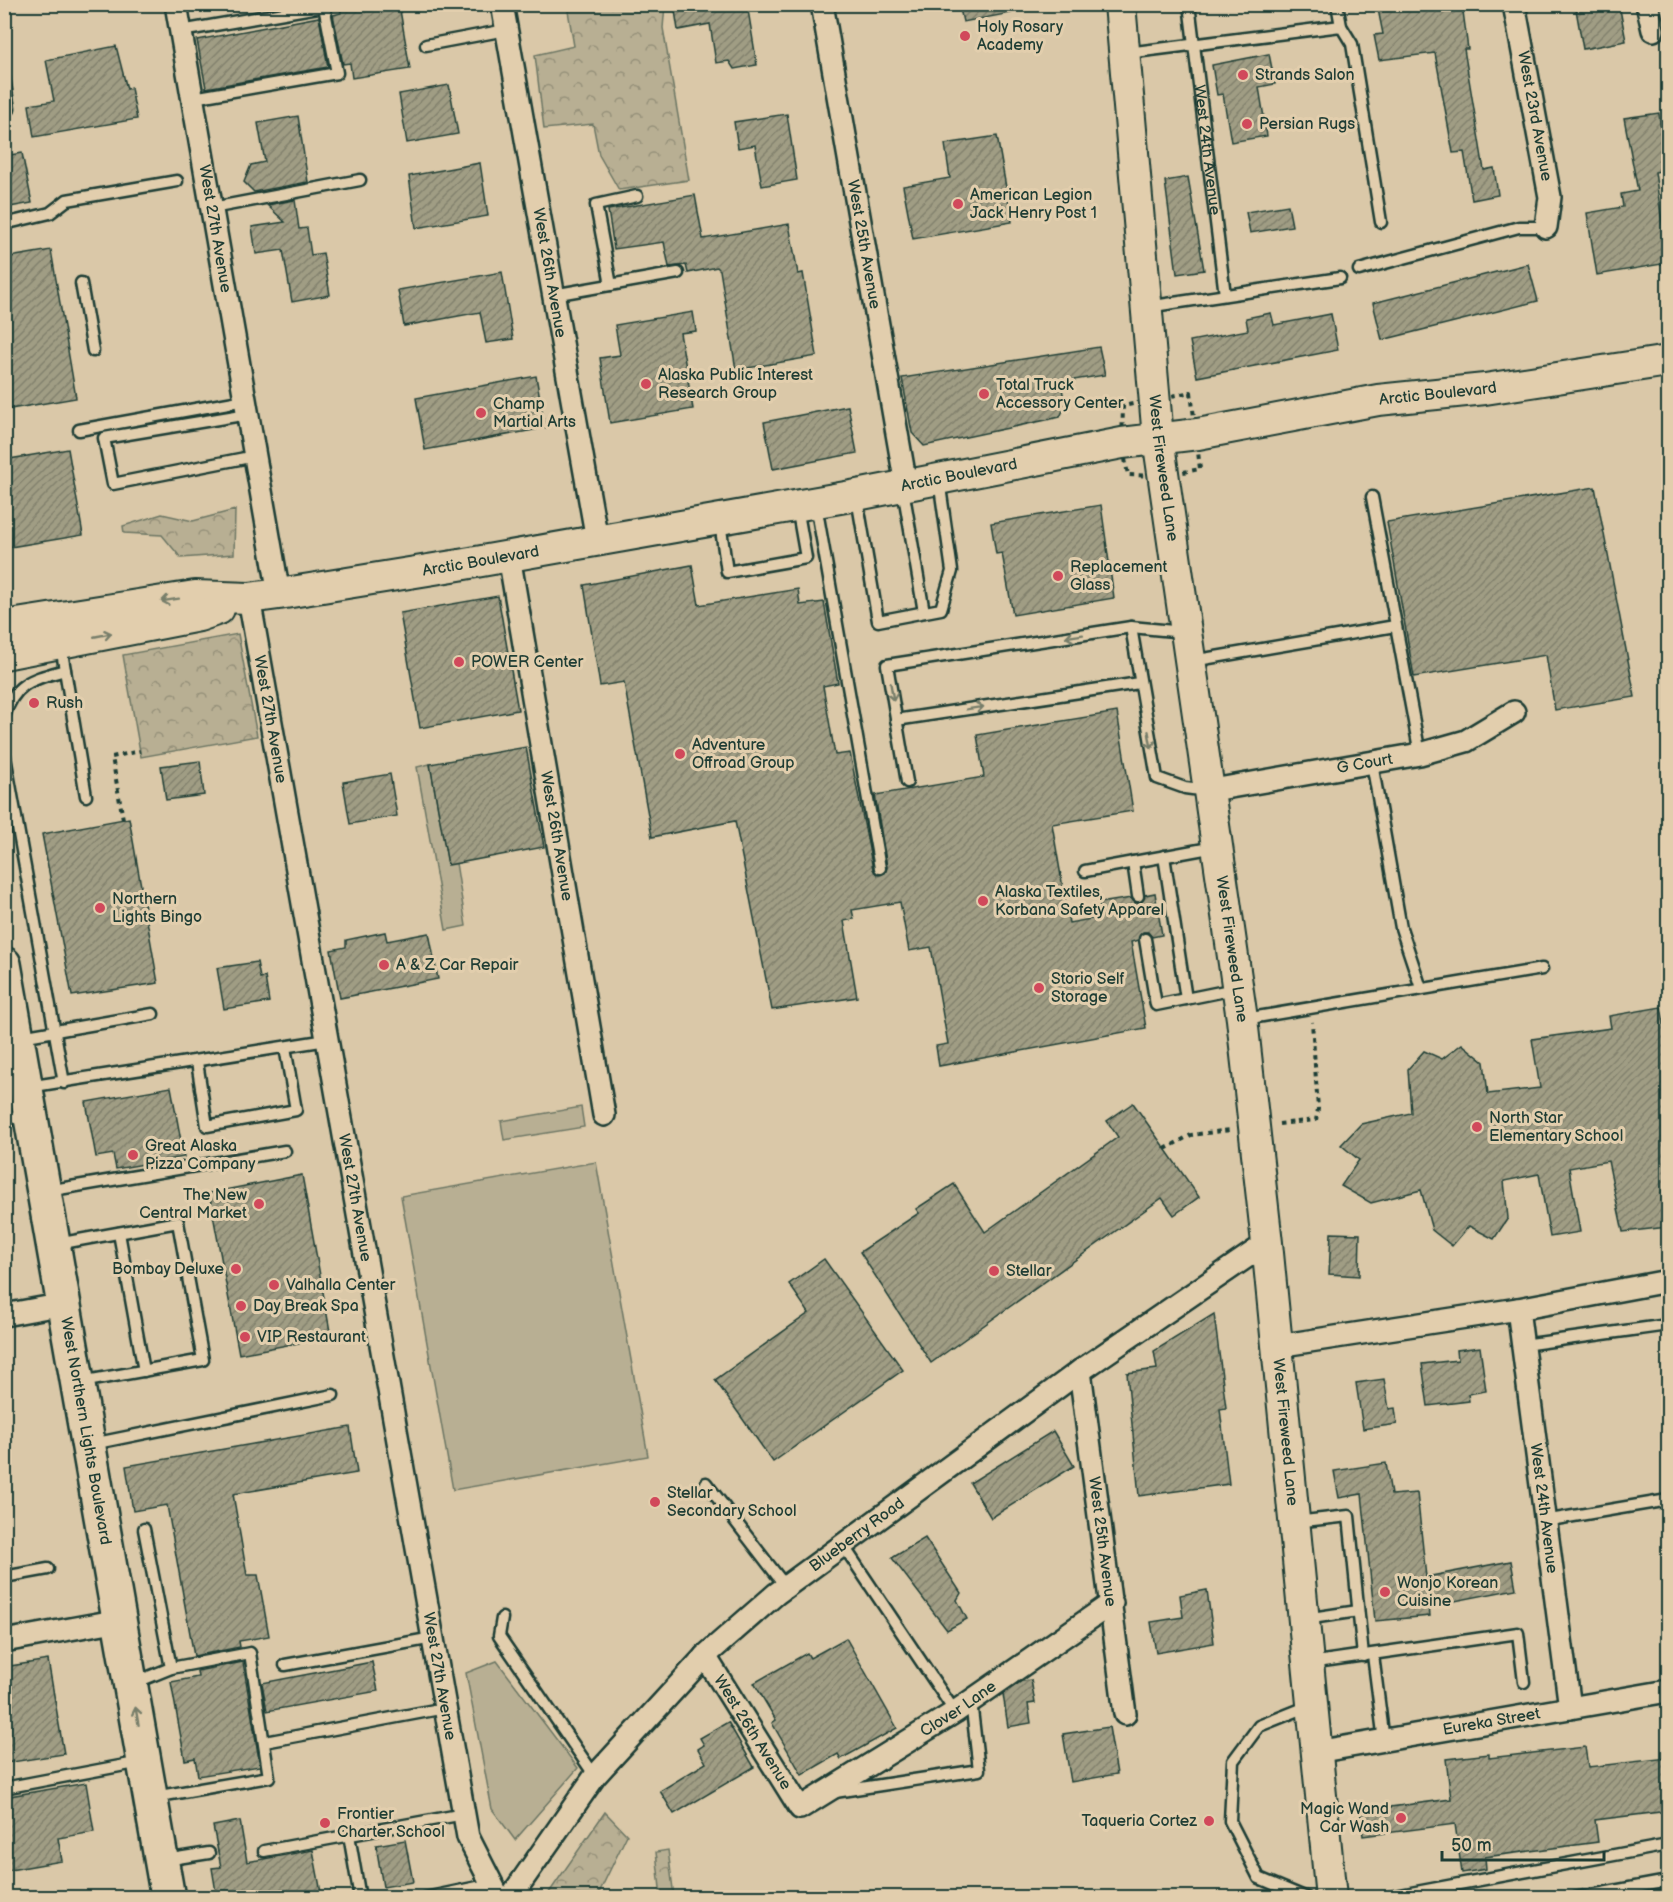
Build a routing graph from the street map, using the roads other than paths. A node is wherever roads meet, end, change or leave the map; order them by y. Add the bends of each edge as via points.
1 (176, 4) edge
2 (502, 4) edge
3 (822, 4) edge
4 (1120, 4) edge
5 (1189, 4) edge
6 (1337, 4) edge
7 (1514, 4) edge
8 (1647, 4) edge
9 (1341, 26) junction
10 (506, 30) junction
11 (1653, 30) dead end
12 (181, 31) junction
13 (426, 45) dead end
14 (1194, 45) junction
15 (1124, 54) junction
16 (4, 78) edge
17 (193, 98) junction
18 (7, 110) edge
19 (360, 180) dead end
20 (177, 181) dead end
21 (637, 196) dead end
22 (212, 208) junction
23 (1381, 222) dead end
24 (4, 224) edge
25 (1546, 227) joint
26 (1359, 270) dead end
27 (678, 273) dead end
28 (1340, 278) dead end
29 (81, 284) dead end
30 (611, 285) junction
31 (554, 295) junction
32 (1225, 295) junction
33 (1147, 307) junction
34 (93, 351) dead end
35 (1668, 361) edge
36 (247, 407) junction
37 (79, 430) dead end
38 (1158, 438) junction
39 (255, 456) junction
40 (939, 479) junction
41 (904, 485) junction
42 (857, 495) junction
43 (1372, 497) dead end
44 (806, 503) junction
45 (720, 519) junction
46 (597, 540) junction
47 (509, 556) junction
48 (279, 594) junction
49 (249, 598) junction
50 (924, 612) junction
51 (4, 626) edge
52 (1395, 626) junction
53 (1131, 627) junction
54 (1184, 632) junction
55 (4, 654) edge
56 (62, 656) junction
57 (1189, 662) junction
58 (1139, 683) junction
59 (1514, 712) dead end
60 (4, 717) edge
61 (896, 720) junction
62 (4, 751) edge
63 (1420, 754) junction
64 (1372, 763) junction
65 (907, 782) dead end
66 (1207, 791) junction
67 (86, 796) dead end
68 (17, 821) junction
69 (4, 825) edge
70 (1216, 847) junction
71 (1164, 856) junction
72 (1133, 862) junction
73 (880, 868) dead end
74 (1085, 871) dead end
75 (1138, 896) dead end
76 (1145, 939) dead end
77 (1542, 969) dead end
78 (6, 980) edge
79 (1237, 988) junction
80 (1421, 988) junction
81 (1186, 999) junction
82 (153, 1014) dead end
83 (1242, 1019) junction
84 (55, 1030) junction
85 (17, 1038) junction
86 (327, 1040) junction
87 (285, 1047) junction
88 (196, 1062) junction
89 (64, 1083) junction
90 (26, 1087) junction
91 (604, 1115) dead end
92 (18, 1119) edge
93 (285, 1151) dead end
94 (44, 1192) junction
95 (119, 1233) junction
96 (1267, 1243) junction
97 (54, 1245) junction
98 (1668, 1281) edge
99 (64, 1304) junction
100 (1518, 1309) junction
101 (4, 1315) edge
102 (1668, 1325) edge
103 (1522, 1345) junction
104 (1277, 1346) junction
105 (144, 1371) junction
106 (1080, 1371) junction
107 (78, 1382) junction
108 (333, 1395) dead end
109 (89, 1444) junction
110 (706, 1483) dead end
111 (1668, 1500) edge
112 (1544, 1521) junction
113 (1295, 1522) junction
114 (144, 1529) dead end
115 (843, 1545) junction
116 (48, 1569) dead end
117 (4, 1577) edge
118 (786, 1587) junction
119 (1112, 1603) junction
120 (1358, 1611) junction
121 (502, 1618) dead end
122 (1305, 1619) junction
123 (120, 1620) junction
124 (433, 1638) junction
125 (4, 1641) edge
126 (1368, 1655) junction
127 (705, 1656) junction
128 (1309, 1663) junction
129 (285, 1665) dead end
130 (171, 1668) junction
131 (1524, 1682) dead end
132 (131, 1684) junction
133 (1668, 1691) edge
134 (1312, 1704) junction
135 (963, 1706) junction
136 (445, 1708) junction
137 (1570, 1708) junction
138 (1125, 1714) dead end
139 (1384, 1741) junction
140 (265, 1742) junction
141 (1316, 1752) junction
142 (145, 1762) junction
143 (595, 1776) junction
144 (4, 1788) edge
145 (825, 1794) junction
146 (151, 1798) junction
147 (800, 1808) joint
148 (464, 1814) junction
149 (349, 1835) junction
150 (1668, 1845) edge
151 (264, 1851) dead end
152 (209, 1853) dead end
153 (162, 1861) junction
154 (1668, 1881) edge
155 (495, 1891) edge
156 (168, 1898) edge
157 (360, 1898) edge
158 (425, 1898) edge
159 (510, 1898) edge
160 (1307, 1898) edge
161 (1331, 1898) edge
162 (1384, 1898) edge
163 (1575, 1898) edge

1 - 12 street, West 27th Avenue
2 - 10 street, West 26th Avenue
3 - 41 street, West 25th Avenue
4 - 15 main road, West Fireweed Lane
5 - 14 lane, West 24th Avenue
6 - 9 lane
7 - 25 street, West 23rd Avenue via 1550,197
8 - 11 street
9 - 14 lane
9 - 23 lane via 1352,44
10 - 13 lane
10 - 31 street, West 26th Avenue
12 - 17 street, West 27th Avenue
12 - 17 lane via 324,6 337,73
14 - 15 lane
14 - 32 lane, West 24th Avenue
15 - 33 main road, West Fireweed Lane
16 - 18 lane
17 - 22 street, West 27th Avenue
19 - 22 lane
20 - 24 lane via 68,200 50,213
21 - 30 lane via 596,205
22 - 36 street, West 27th Avenue
25 - 26 lane via 1519,227
27 - 30 lane
28 - 32 lane
29 - 34 lane
30 - 31 lane
31 - 46 street, West 26th Avenue
32 - 33 lane
33 - 38 main road, West Fireweed Lane
35 - 38 main road, Arctic Boulevard via 1485,389 1378,400
36 - 37 lane
36 - 39 street, West 27th Avenue
36 - 39 lane via 104,438 113,484
38 - 40 main road, Arctic Boulevard
38 - 54 main road, West Fireweed Lane
39 - 48 street, West 27th Avenue
40 - 41 main road, Arctic Boulevard
40 - 50 lane via 952,571 941,609
41 - 42 main road, Arctic Boulevard
41 - 50 lane
42 - 44 main road, Arctic Boulevard
42 - 50 lane via 879,621
43 - 52 lane
44 - 45 main road, Arctic Boulevard
44 - 45 lane via 806,558 727,572
44 - 73 lane
45 - 46 main road, Arctic Boulevard
46 - 47 main road, Arctic Boulevard
47 - 48 main road, Arctic Boulevard
47 - 91 street, West 26th Avenue
48 - 49 main road, Arctic Boulevard
49 -> 51 main road, Arctic Boulevard via 195,596
56 -> 49 main road, Arctic Boulevard
49 - 86 street, West 27th Avenue
52 - 57 lane
52 - 63 lane
53 - 54 lane
53 - 58 lane
53 -> 61 lane via 887,665
54 - 57 main road, West Fireweed Lane
55 - 56 main road, Arctic Boulevard
56 - 60 lane via 28,680 9,701
56 - 67 lane
57 - 66 main road, West Fireweed Lane
61 -> 58 lane
58 -> 66 lane via 1156,778
59 - 63 street, G Court via 1466,741
61 - 65 lane
62 - 68 lane
63 - 64 street, G Court
64 - 66 street, G Court
64 - 80 lane via 1401,928
66 - 70 main road, West Fireweed Lane
68 - 69 lane
68 - 84 lane
70 - 71 lane
70 - 79 main road, West Fireweed Lane
71 - 72 lane
71 - 81 lane
72 - 74 lane
72 - 75 lane
76 - 81 lane via 1156,1005
77 - 80 lane
78 - 85 main road, West Northern Lights Boulevard
79 - 81 lane
79 - 83 main road, West Fireweed Lane
80 - 83 lane
82 - 84 lane
83 - 96 main road, West Fireweed Lane
84 - 85 lane
84 - 89 lane
85 - 90 main road, West Northern Lights Boulevard
86 - 87 lane
86 - 124 street, West 27th Avenue
87 - 88 lane
87 - 88 lane via 296,1110 207,1126
88 - 89 lane
89 - 90 lane
90 - 92 main road, West Northern Lights Boulevard
92 - 94 main road, West Northern Lights Boulevard
93 - 94 lane
94 - 97 main road, West Northern Lights Boulevard
95 - 97 lane
95 - 105 lane
95 - 105 lane via 178,1222 203,1360
96 - 104 main road, West Fireweed Lane
96 - 106 street, Blueberry Road
97 - 99 main road, West Northern Lights Boulevard
98 - 100 street
99 - 101 street
99 - 107 main road, West Northern Lights Boulevard
100 - 103 street, West 24th Avenue
100 - 104 street
102 - 103 lane
103 - 112 street, West 24th Avenue
104 - 113 main road, West Fireweed Lane
105 - 107 lane
106 - 115 street, Blueberry Road
106 - 119 street, West 25th Avenue
107 - 109 main road, West Northern Lights Boulevard
108 - 109 lane
109 - 123 main road, West Northern Lights Boulevard
110 - 118 lane
111 - 112 lane
112 - 137 street, West 24th Avenue
113 - 120 lane via 1349,1516
113 - 122 main road, West Fireweed Lane
114 - 130 lane
115 - 118 street, Blueberry Road
115 - 135 lane
116 - 117 lane
118 - 127 street, Blueberry Road
119 - 135 street, Clover Lane
119 - 138 street, West 25th Avenue
120 - 122 lane
120 - 126 lane
121 - 143 lane via 499,1636
122 - 128 main road, West Fireweed Lane
123 - 125 street
123 - 132 main road, West Northern Lights Boulevard
124 - 129 lane
124 - 136 street, West 27th Avenue
126 - 128 lane
126 - 131 lane via 1518,1633
126 - 139 lane
127 - 143 street, Blueberry Road
127 - 147 street, West 26th Avenue
128 - 134 main road, West Fireweed Lane
130 - 132 lane
130 - 140 lane via 250,1653
142 -> 132 main road, West Northern Lights Boulevard
133 - 137 street, Eureka Street
134 - 141 main road, West Fireweed Lane
134 - 160 lane via 1259,1726 1233,1761 1230,1821 1259,1878
135 - 145 street, Clover Lane
135 - 145 lane via 979,1770
136 - 140 lane
136 - 148 street, West 27th Avenue
137 - 139 street, Eureka Street
139 - 141 street, Eureka Street
140 - 146 lane via 269,1777
141 - 161 main road, West Fireweed Lane
142 - 144 lane
142 - 146 main road, West Northern Lights Boulevard
143 - 159 street, Blueberry Road
145 - 147 street, Clover Lane
146 - 153 main road, West Northern Lights Boulevard
148 - 149 lane
148 - 155 street, West 27th Avenue via 468,1838
149 - 151 lane
149 - 157 lane
150 - 162 lane
152 - 153 lane
153 - 156 main road, West Northern Lights Boulevard
154 - 163 lane
155 - 158 lane

